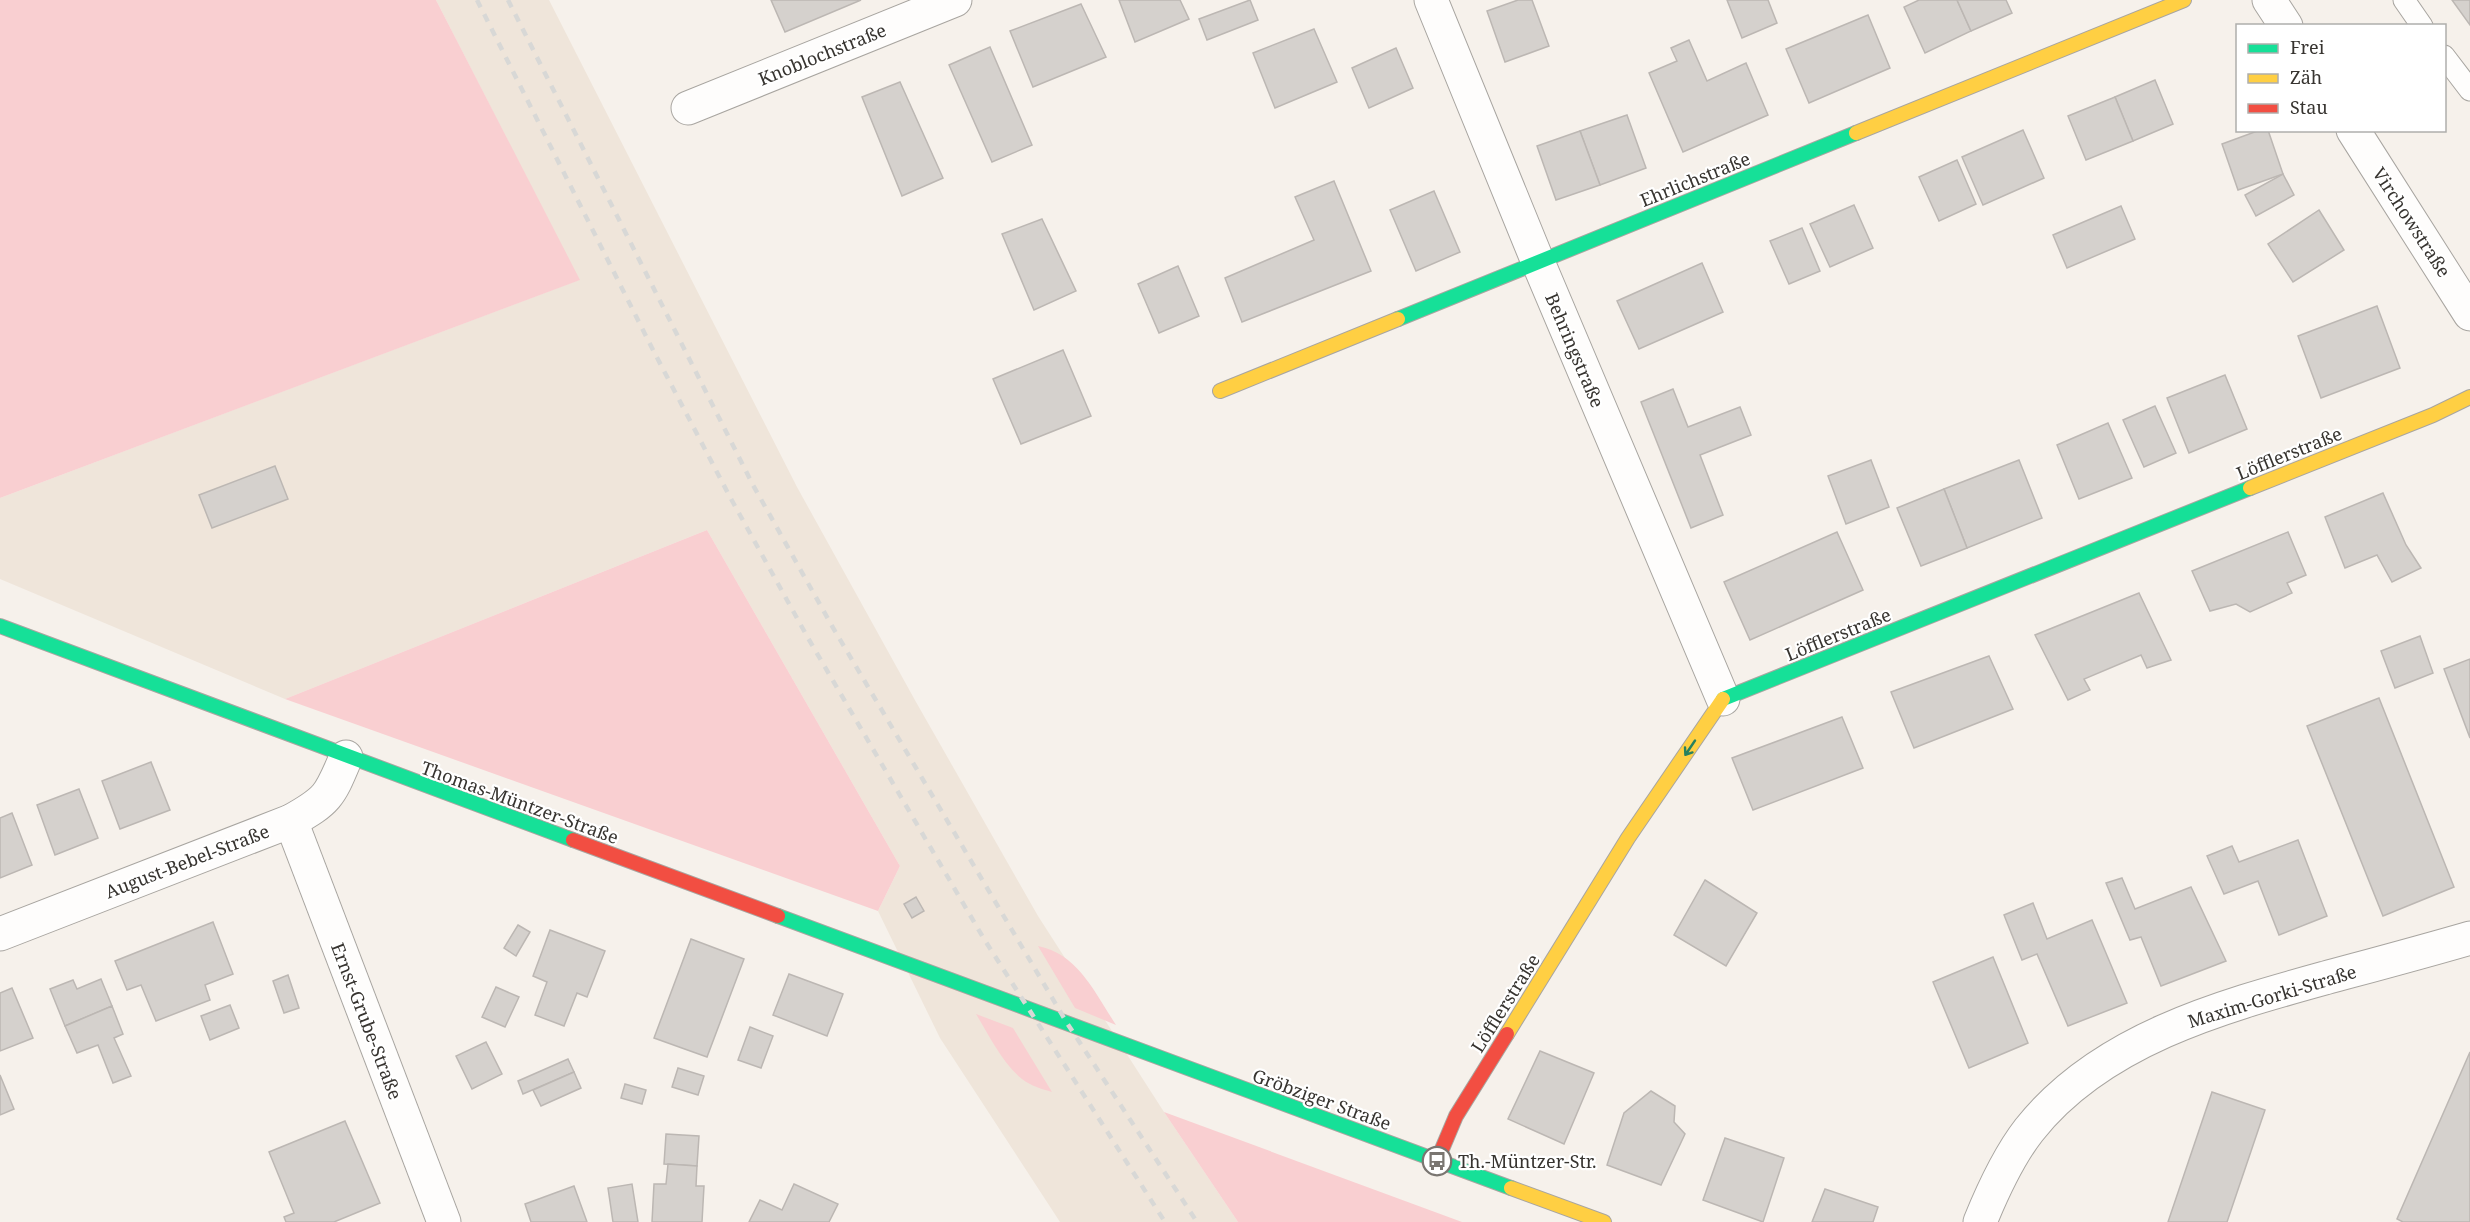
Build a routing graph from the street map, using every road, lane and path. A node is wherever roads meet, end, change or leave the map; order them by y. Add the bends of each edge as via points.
1 (955, 0) edge
2 (1431, 0) edge
3 (2184, 0) edge
4 (2269, 0) edge
5 (2404, 0) edge
6 (2285, 24) edge
7 (2421, 24) edge
8 (2446, 57) edge
9 (2470, 90) edge
10 (688, 108) dead end
11 (2356, 132) edge
12 (1538, 262) junction
13 (2459, 270) edge
14 (2470, 314) edge
15 (1220, 391) dead end
16 (2470, 397) edge
17 (0, 626) edge
18 (1723, 699) junction
19 (346, 756) junction
20 (291, 821) junction
21 (0, 934) edge
22 (2470, 938) edge
23 (1029, 1010) joint
24 (1437, 1161) junction
25 (444, 1222) edge
26 (1604, 1222) edge
27 (1980, 1222) edge

1 - 10 street, Knoblochstraße
2 - 12 street, Behringstraße
3 - 12 street, Ehrlichstraße
4 - 6 street
5 - 7 lane
8 - 9 lane
11 - 13 street, Virchowstraße
12 - 15 street, Ehrlichstraße
12 - 18 street, Behringstraße
13 - 14 street, Virchowstraße
16 - 18 street, Löfflerstraße
17 - 19 street, Thomas-Müntzer-Straße
18 -> 24 street, Löfflerstraße via 1628,838 1455,1116
19 - 20 street, August-Bebel-Straße via 333,788 319,805
19 - 23 street, Thomas-Müntzer-Straße
20 - 21 street, August-Bebel-Straße
20 - 25 street, Ernst-Grube-Straße
22 - 27 street, Maxim-Gorki-Straße via 2263,995 2172,1028 2114,1057 2061,1096 2029,1130 2004,1169
23 - 24 street, Gröbziger Straße
24 - 26 street, Gröbziger Straße

